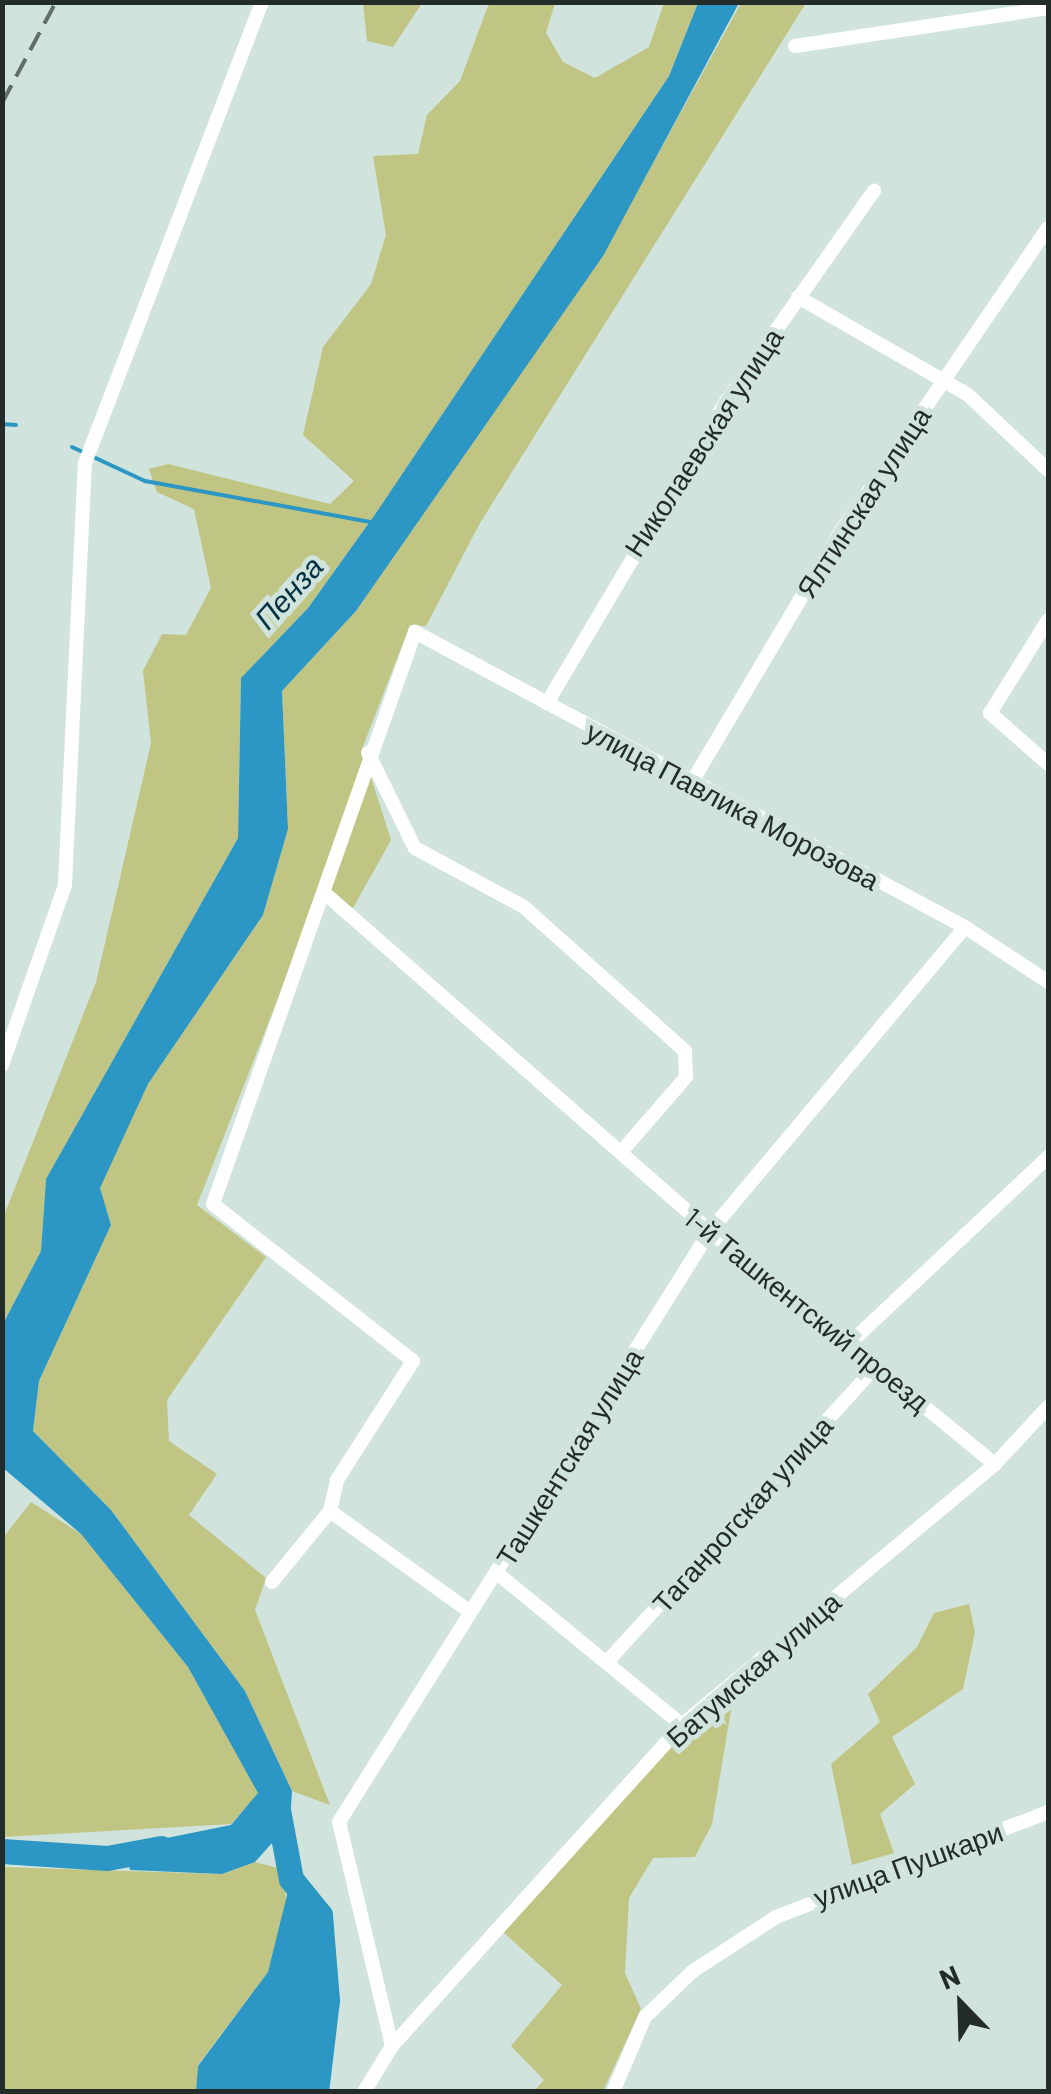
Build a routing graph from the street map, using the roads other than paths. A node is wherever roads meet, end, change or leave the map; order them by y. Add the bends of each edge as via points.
1 (262, 2) edge
2 (1048, 8) edge
3 (795, 46) dead end
4 (874, 191) dead end
5 (1048, 231) edge
6 (798, 296) junction
7 (942, 380) junction
8 (1048, 470) edge
9 (1048, 620) edge
10 (547, 703) junction
11 (368, 754) junction
12 (1048, 764) edge
13 (690, 785) junction
14 (328, 896) junction
15 (965, 927) junction
16 (1048, 982) edge
17 (2, 1065) edge
18 (621, 1152) junction
19 (1048, 1157) edge
20 (710, 1232) junction
21 (850, 1343) junction
22 (876, 1366) junction
23 (1048, 1407) edge
24 (996, 1464) junction
25 (330, 1511) junction
26 (497, 1572) junction
27 (272, 1582) dead end
28 (469, 1611) junction
29 (607, 1662) junction
30 (682, 1726) junction
31 (1048, 1812) edge
32 (392, 2046) junction
33 (364, 2092) edge
34 (612, 2092) edge

1 - 17 street via 85,463 65,884
2 - 3 street
4 - 6 street, Николаевская улица
5 - 7 street, Ялтинская улица
6 - 7 street
6 - 10 street, Николаевская улица via 601,600
7 - 8 street
7 - 13 street, Ялтинская улица
9 - 12 street via 990,713
10 - 11 street, улица Павлика Морозова via 415,632
10 - 13 street, улица Павлика Морозова
11 - 14 street
11 - 18 street via 415,848 524,907 686,1051 686,1077
13 - 15 street, улица Павлика Морозова
14 - 18 street, 1-й Ташкентский проезд
14 - 25 street via 213,1204 413,1361 337,1480
15 - 16 street, улица Павлика Морозова
15 - 20 street, Ташкентская улица
18 - 20 street, 1-й Ташкентский проезд
19 - 21 street
20 - 21 street, 1-й Ташкентский проезд
20 - 26 street, Ташкентская улица
21 - 22 street, 1-й Ташкентский проезд
22 - 24 street, 1-й Ташкентский проезд
22 - 29 street, Таганрогская улица
23 - 24 street, Батумская улица
24 - 30 street, Батумская улица
25 - 27 street
25 - 28 street
26 - 28 street, Ташкентская улица
26 - 29 street
28 - 32 street, Ташкентская улица via 339,1822
29 - 30 street
30 - 32 street, Батумская улица
31 - 34 street, улица Пушкари via 776,1917 693,1971 645,2017
32 - 33 street, Батумская улица

